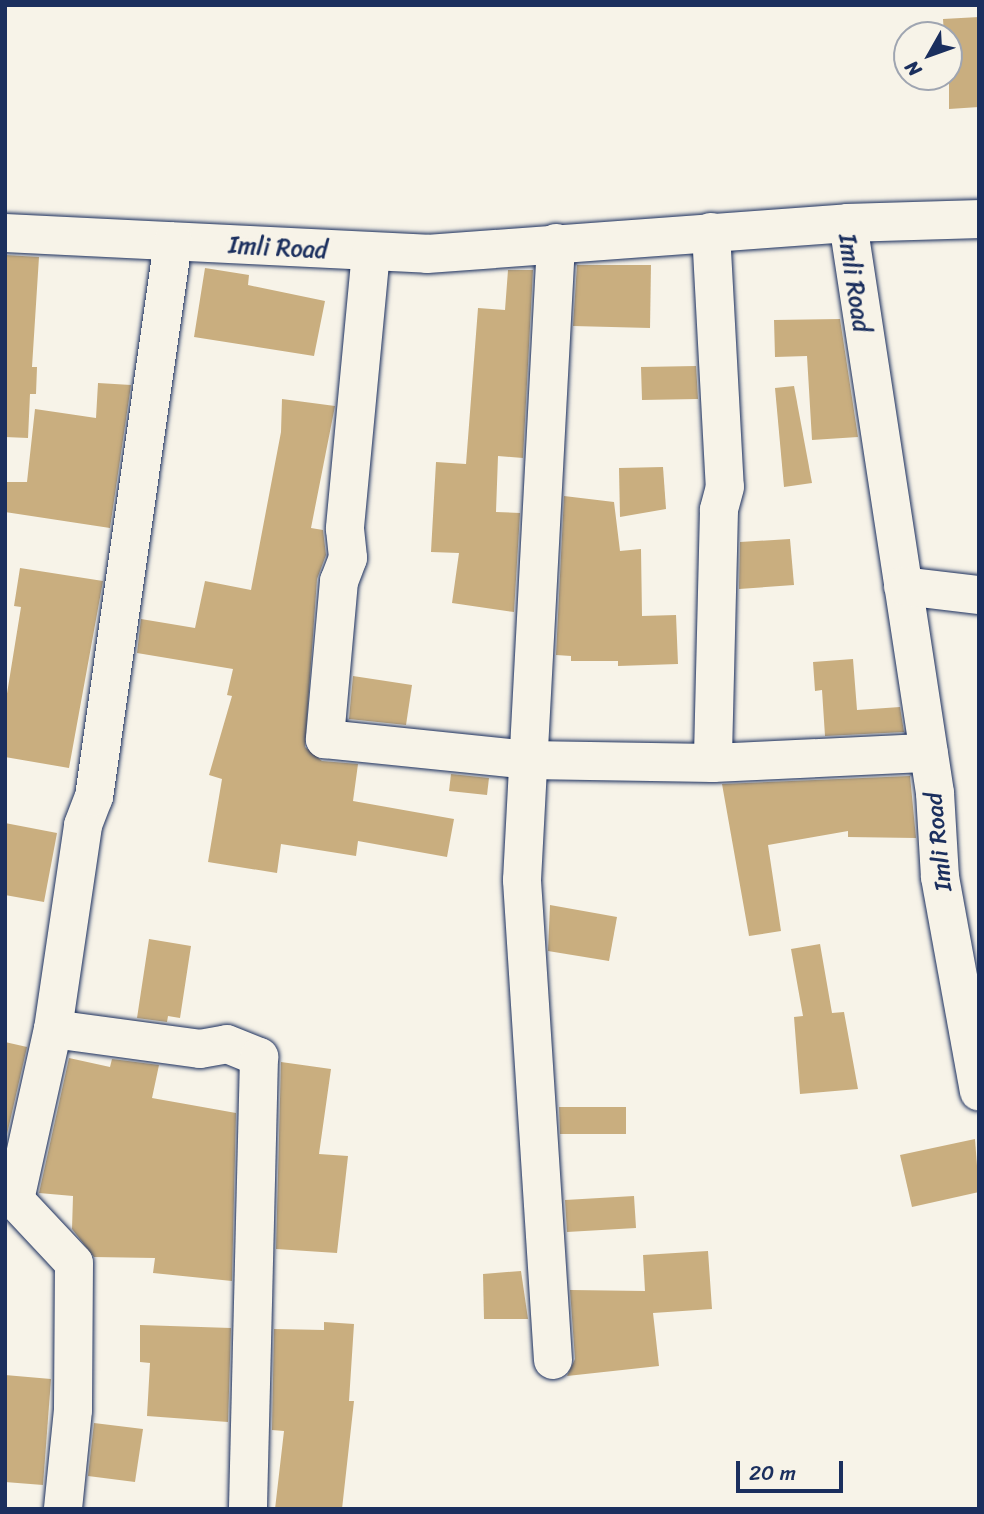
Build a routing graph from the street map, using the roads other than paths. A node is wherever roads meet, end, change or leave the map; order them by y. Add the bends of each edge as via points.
1 (979, 219) edge
2 (848, 223) junction
3 (711, 232) junction
4 (5, 233) edge
5 (173, 242) junction
6 (556, 243) junction
7 (371, 252) junction
8 (903, 586) junction
9 (979, 595) edge
10 (929, 753) junction
11 (528, 760) junction
12 (713, 763) junction
13 (974, 1017) edge
14 (53, 1029) junction
15 (979, 1091) edge
16 (10, 1201) edge
17 (553, 1360) dead end
18 (64, 1509) edge
19 (248, 1509) edge

1 - 2 street
2 - 3 street, Imli Road
2 - 8 street, Imli Road
3 - 6 street, Imli Road
3 - 12 street via 725,487 719,510
4 - 5 street, Imli Road
5 - 7 street, Imli Road
5 - 14 street via 94,797 83,825
6 - 7 street, Imli Road via 427,254
6 - 11 street
7 - 11 street via 345,529 348,558 339,581 325,740
8 - 9 street
8 - 10 street, Imli Road
10 - 12 street
10 - 13 street, Imli Road via 940,877
11 - 12 street
11 - 17 street via 522,880
13 - 15 street, Imli Road
14 - 16 street
14 - 19 street via 200,1049 227,1044 259,1057
16 - 18 street via 74,1263 73,1410

